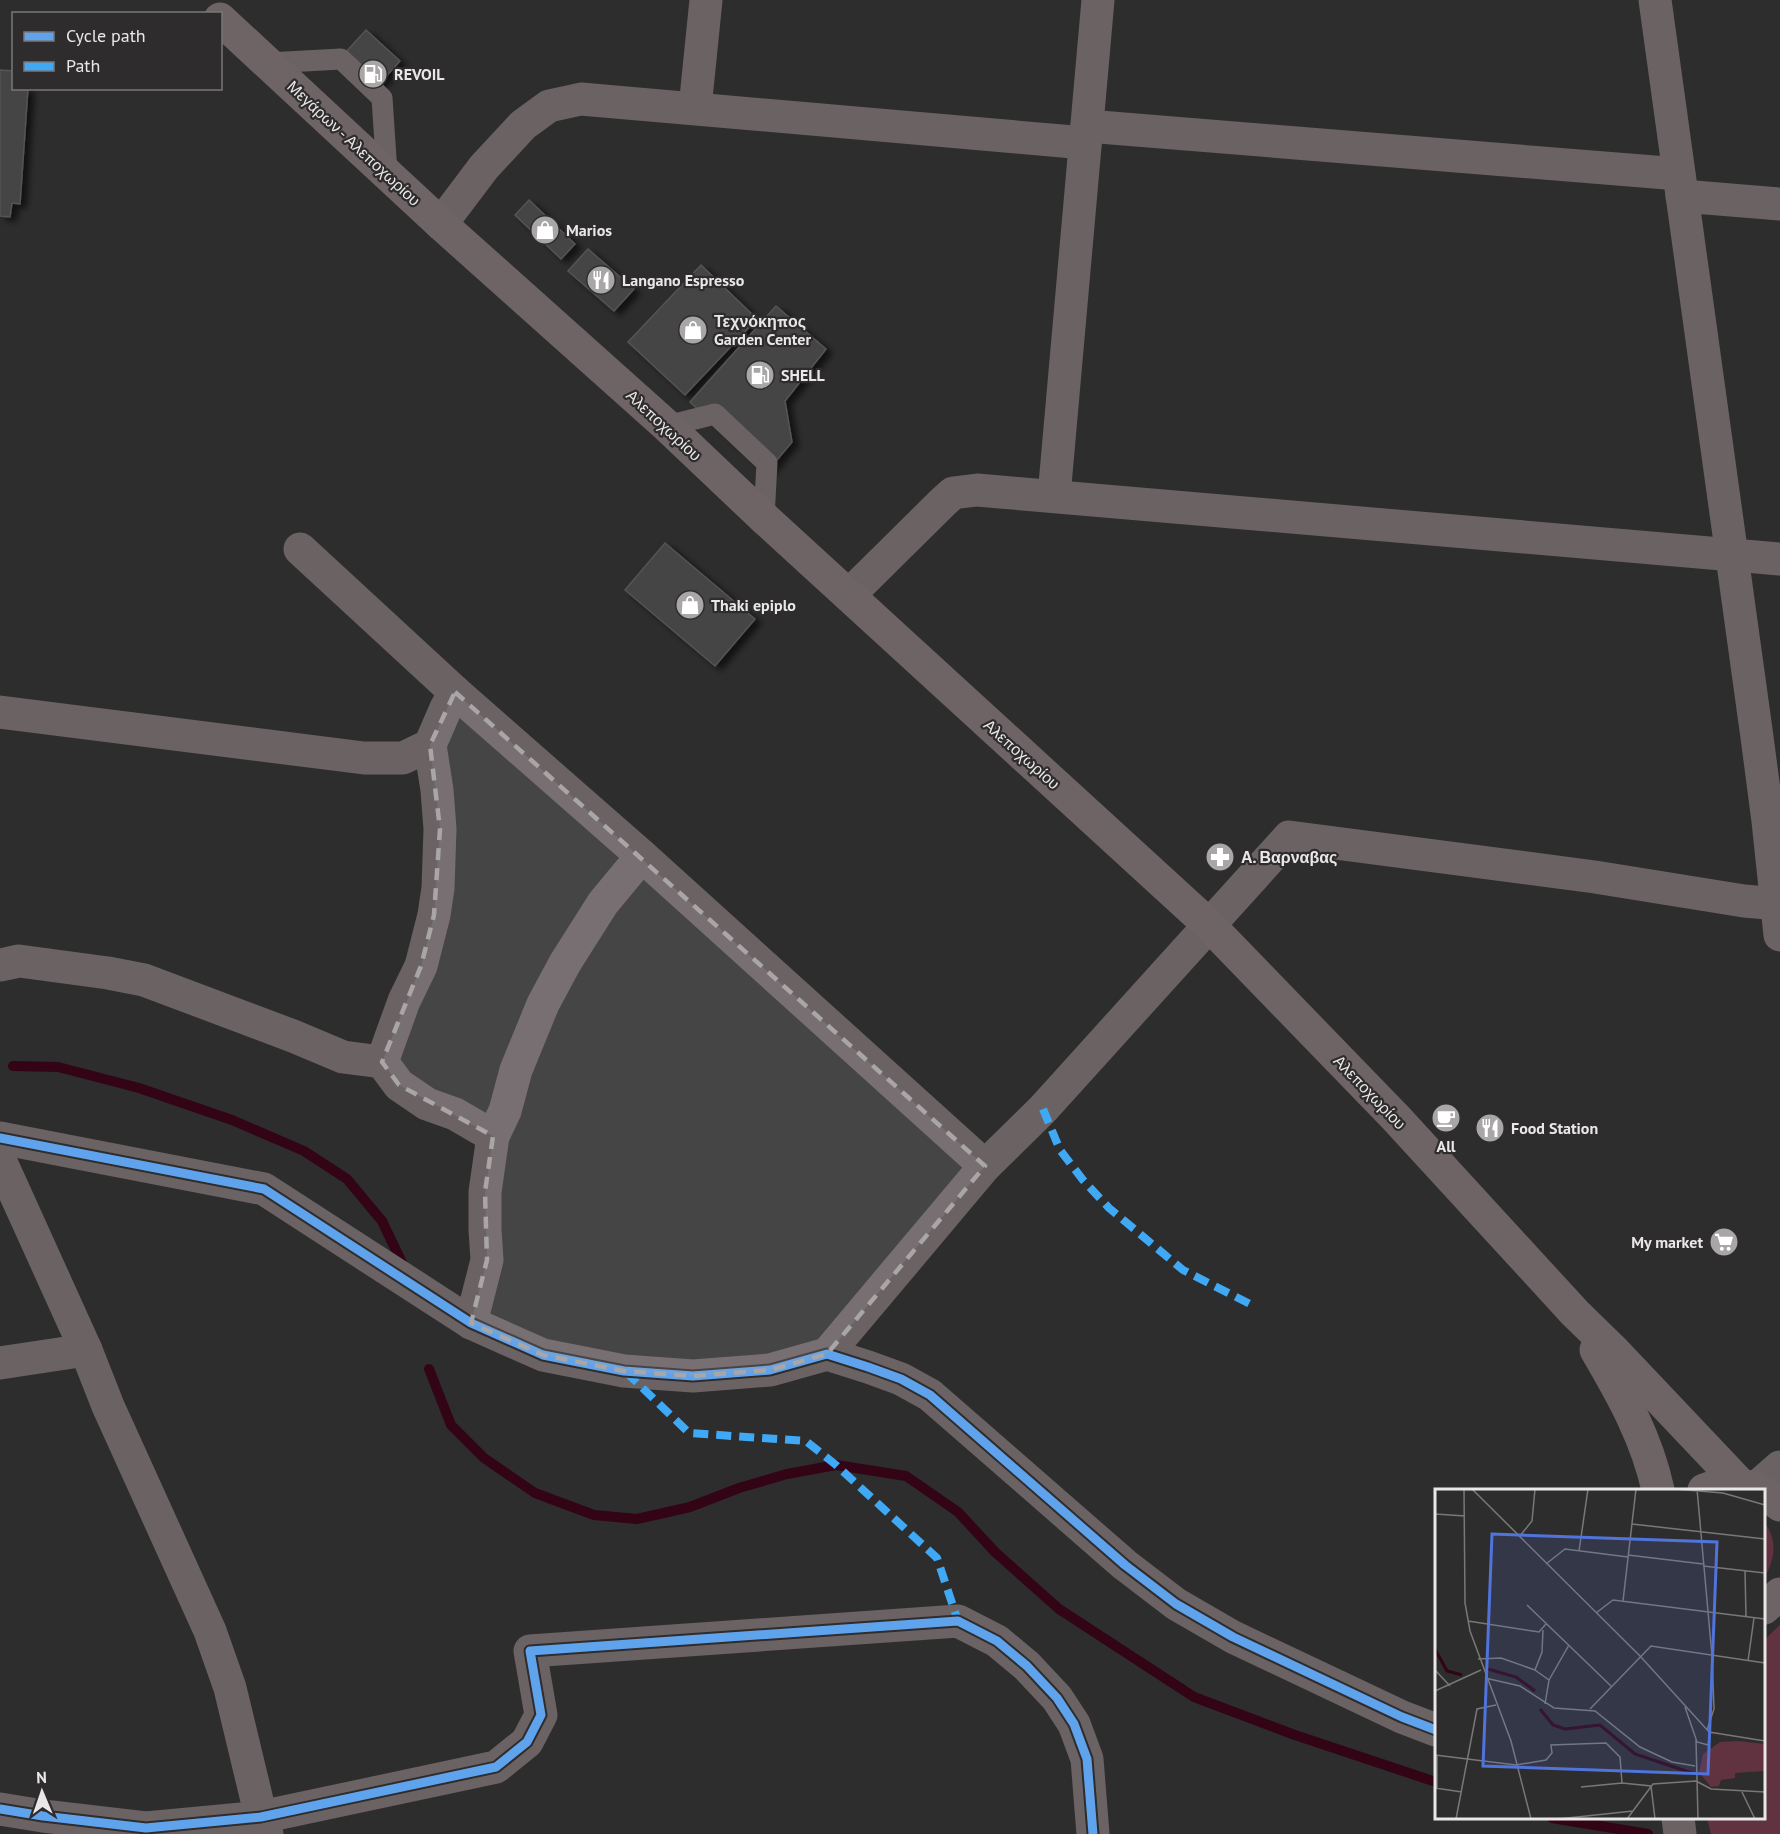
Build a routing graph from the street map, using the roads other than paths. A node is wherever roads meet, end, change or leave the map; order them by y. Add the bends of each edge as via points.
1 (201, 0) edge
2 (230, 0) edge
3 (706, 0) edge
4 (1098, 0) edge
5 (1655, 0) edge
6 (215, 12) edge
7 (219, 12) edge
8 (222, 21) edge
9 (268, 63) junction
10 (695, 108) junction
11 (1086, 135) junction
12 (387, 173) junction
13 (1681, 185) junction
14 (1780, 204) edge
15 (441, 224) junction
16 (1054, 496) junction
17 (300, 549) dead end
18 (1731, 555) junction
19 (1780, 559) edge
20 (849, 595) junction
21 (455, 692) junction
22 (0, 712) edge
23 (430, 745) junction
24 (642, 856) junction
25 (1779, 915) edge
26 (1209, 925) junction
27 (0, 965) edge
28 (382, 1062) junction
29 (493, 1136) junction
30 (0, 1138) edge
31 (0, 1160) edge
32 (985, 1166) junction
33 (1575, 1312) junction
34 (471, 1323) junction
35 (86, 1350) junction
36 (827, 1354) junction
37 (0, 1363) edge
38 (1780, 1467) edge
39 (1658, 1489) edge
40 (1710, 1489) edge
41 (1740, 1489) edge
42 (1759, 1489) edge
43 (1765, 1495) edge
44 (1435, 1729) edge
45 (0, 1809) edge
46 (1678, 1819) edge
47 (264, 1825) edge
48 (1093, 1834) edge
49 (1680, 1834) edge

1 - 6 main road
2 - 7 street
3 - 10 street
4 - 11 street
5 - 13 street
8 - 9 main road
9 - 12 main road, Μεγάρων - Αλεποχωρίου
9 - 12 lane via 341,59 382,98
10 - 11 street
10 - 15 street via 581,99 549,106 523,125 484,166
11 - 13 street
11 - 16 street
12 - 15 main road, Μεγάρων - Αλεποχωρίου
13 - 14 street
13 - 18 street
15 - 20 main road, Αλεποχωρίου
16 - 18 street
16 - 20 street via 977,490 953,493
17 - 21 street
18 - 19 street
18 - 25 street
20 - 26 main road, Αλεποχωρίου
21 - 23 street
21 - 24 street
22 - 23 street via 364,758 403,759
23 - 28 street via 440,829 434,915 421,966
24 - 29 street via 603,903 543,1004
24 - 32 street
25 - 26 street via 1744,900 1289,837
26 - 32 street via 1043,1109
26 - 33 main road, Αλεποχωρίου via 1396,1118
27 - 28 street via 20,961 144,980 343,1057
28 - 29 street via 399,1085 427,1104 455,1114
29 - 34 street via 485,1192 487,1260
30 - 34 street via 264,1189
31 - 35 street
32 - 36 street
33 - 39 main road, Αλεποχωρίου via 1638,1427
33 - 42 main road, Αλεποχωρίου
34 - 36 street via 543,1355 624,1371 693,1376 770,1370
35 - 37 street
35 - 47 street via 210,1631 230,1688
36 - 44 street via 901,1380 930,1395 1125,1565 1176,1604 1244,1642
38 - 43 street
40 - 41 main road via 1723,1485
45 - 47 street via 146,1828
46 - 49 street
47 - 48 street via 496,1767 527,1742 541,1715 530,1651 958,1621 997,1641 1057,1698 1074,1725 1087,1759

